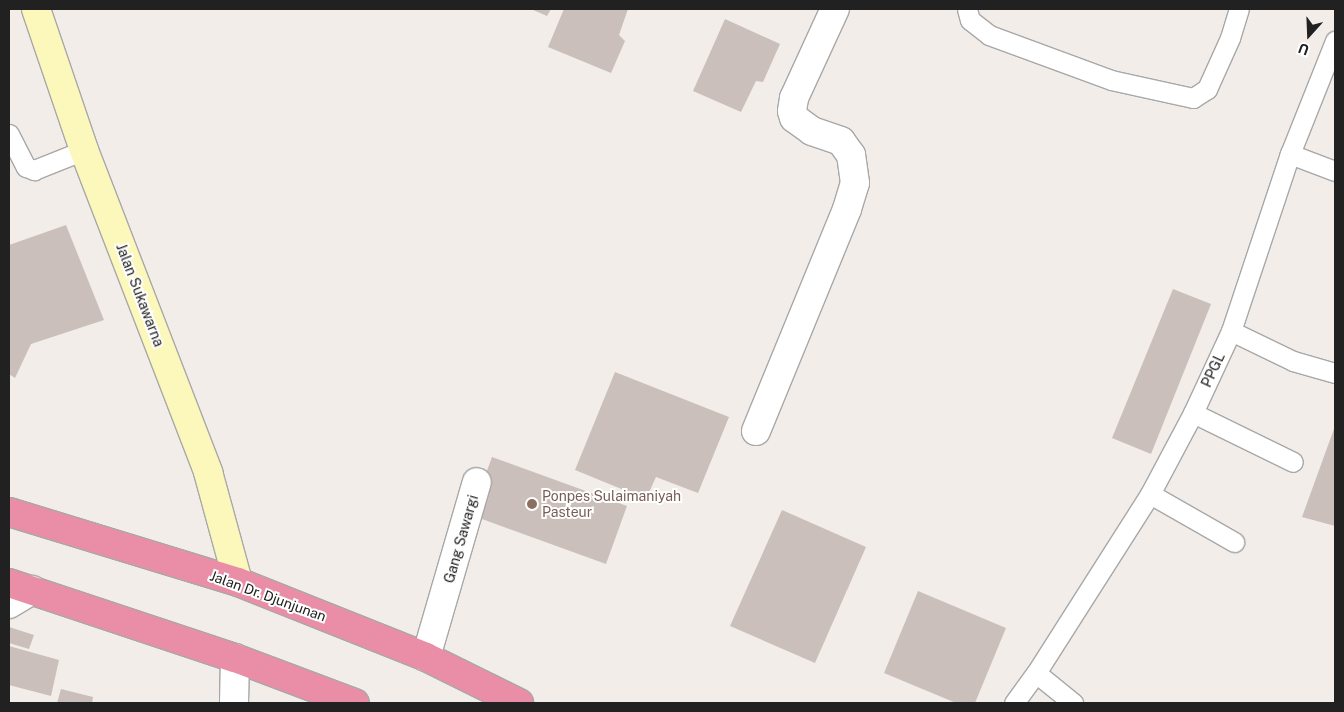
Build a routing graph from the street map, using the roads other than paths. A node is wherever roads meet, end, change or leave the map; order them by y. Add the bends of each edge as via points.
1 (36, 9) edge
2 (835, 9) edge
3 (966, 9) edge
4 (1239, 9) edge
5 (1335, 41) edge
6 (9, 134) edge
7 (84, 150) junction
8 (1290, 154) junction
9 (1335, 171) edge
10 (1231, 331) junction
11 (1335, 373) edge
12 (1193, 413) junction
13 (756, 431) dead end
14 (1294, 462) dead end
15 (477, 482) dead end
16 (1150, 494) junction
17 (9, 512) edge
18 (1234, 542) dead end
19 (238, 582) junction
20 (20, 587) edge
21 (9, 604) edge
22 (426, 657) junction
23 (235, 658) junction
24 (1036, 673) junction
25 (234, 703) edge
26 (355, 703) edge
27 (519, 703) edge
28 (1014, 703) edge
29 (1073, 703) edge

1 - 7 street, Jalan Sukawarna
2 - 13 street via 794,98 792,111 794,118 812,131 841,141 851,155 855,183
3 - 4 lane via 970,20 989,35 1111,80 1193,98 1207,89
5 - 8 lane, PPGL
6 - 7 lane via 26,167 34,170
7 - 19 street, Jalan Sukawarna via 208,472
8 - 9 lane
8 - 10 lane, PPGL
10 - 11 lane via 1293,361
10 - 12 lane, PPGL
12 - 14 lane
12 - 16 lane, PPGL
15 - 22 street, Gang Sawargi
16 - 18 lane
16 - 24 lane, PPGL
17 - 19 highway, Jalan Dr. Djunjunan
19 - 22 highway, Jalan Dr. Djunjunan
20 - 21 street
20 - 23 highway
22 - 27 highway, Jalan Dr. Djunjunan
23 - 25 street
23 - 26 highway
24 - 28 lane, PPGL
24 - 29 lane

